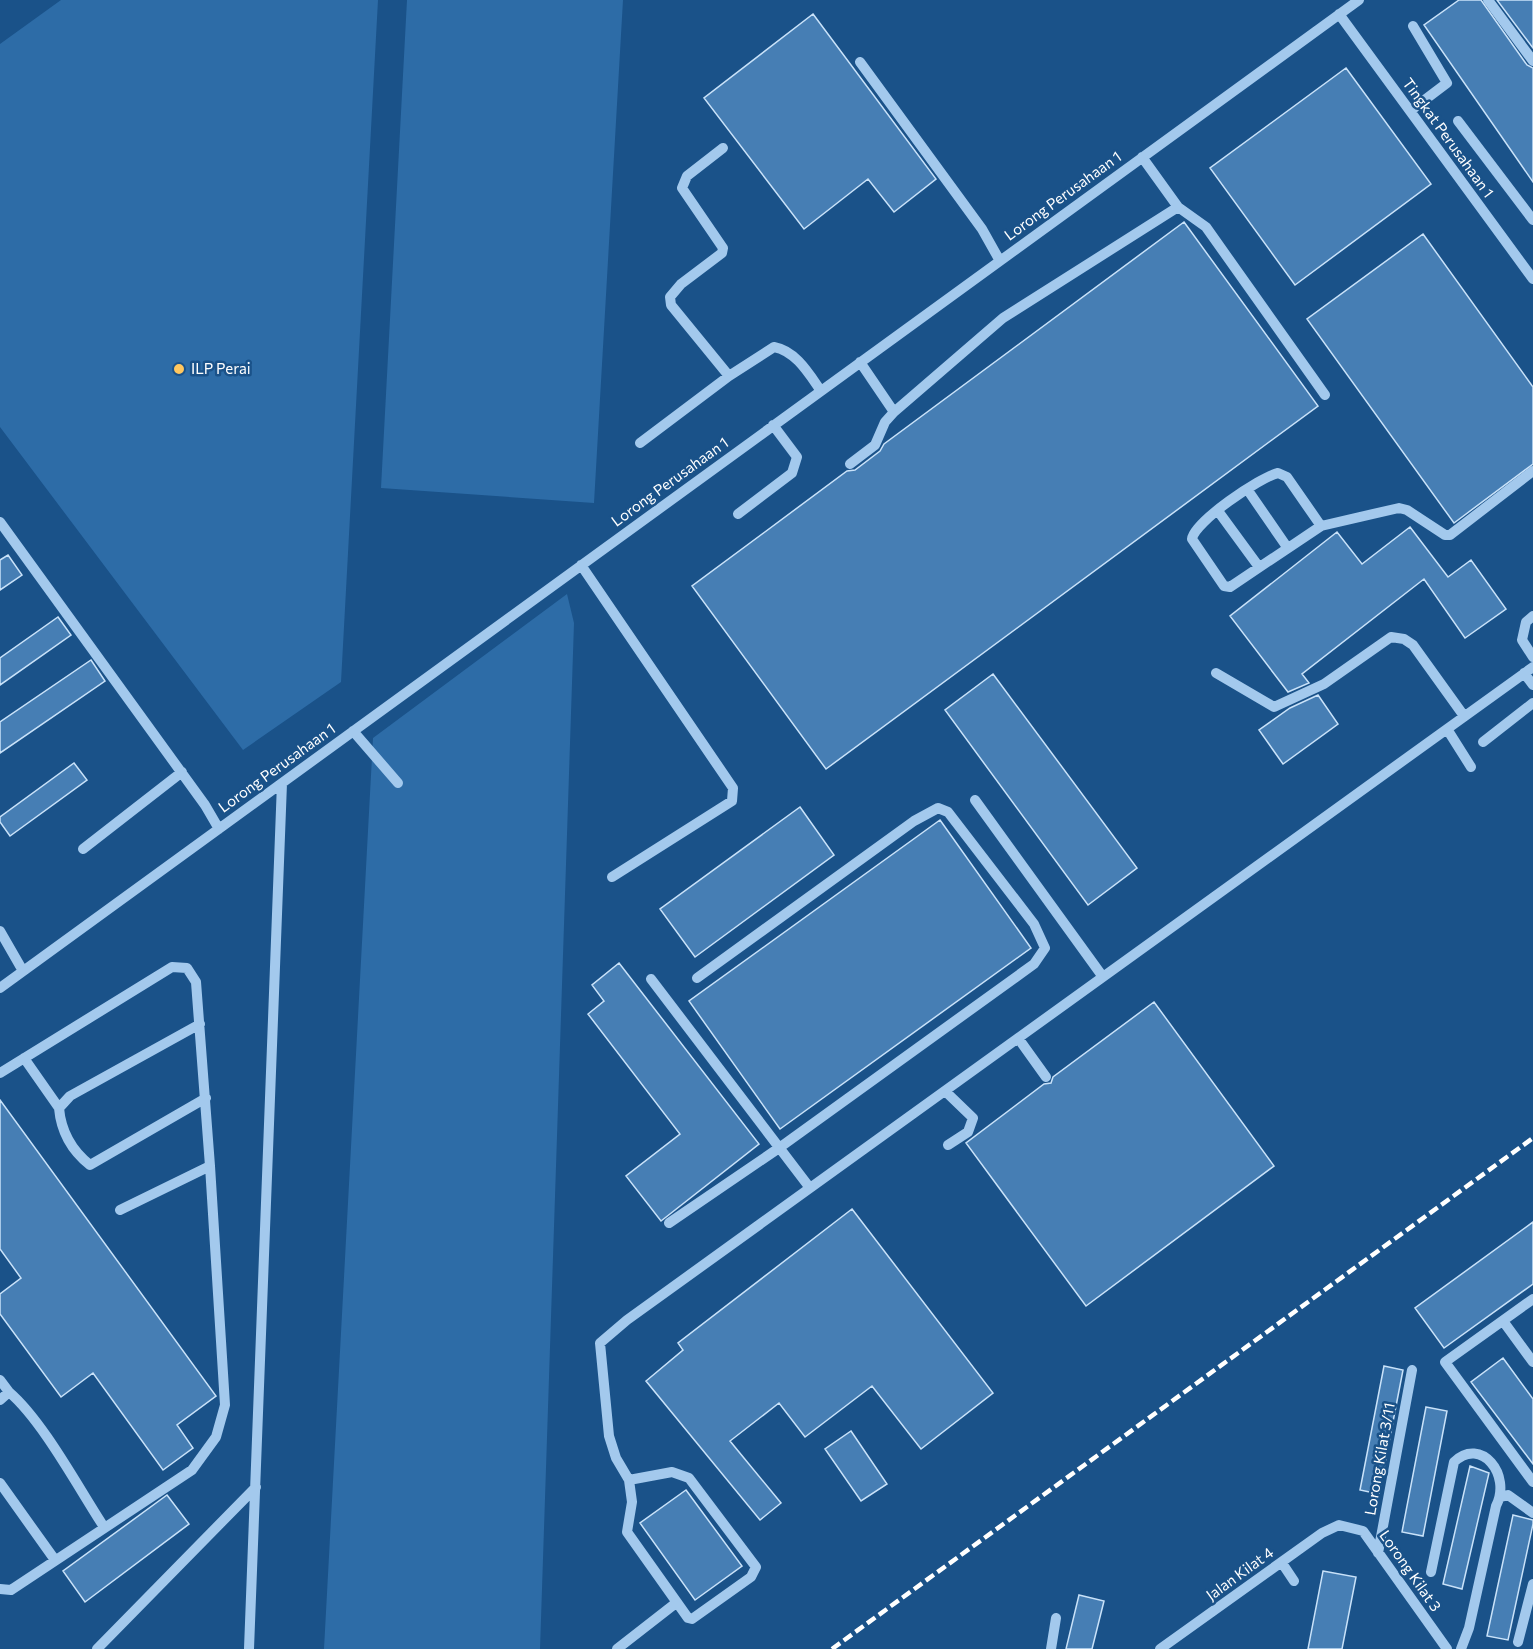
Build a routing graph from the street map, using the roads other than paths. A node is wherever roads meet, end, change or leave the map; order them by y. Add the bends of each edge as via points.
1 (1359, 0) edge
2 (1488, 0) edge
3 (1339, 14) junction
4 (1413, 26) dead end
5 (1533, 61) edge
6 (860, 62) dead end
7 (1410, 111) junction
8 (1458, 121) dead end
9 (723, 148) dead end
10 (1142, 157) junction
11 (1178, 207) junction
12 (1533, 219) edge
13 (1000, 261) junction
14 (1533, 279) edge
15 (860, 362) junction
16 (729, 376) junction
17 (821, 391) junction
18 (1325, 394) dead end
19 (894, 412) junction
20 (773, 425) junction
21 (640, 443) dead end
22 (850, 464) dead end
23 (1533, 471) edge
24 (1247, 489) junction
25 (1218, 511) junction
26 (738, 514) dead end
27 (0, 522) edge
28 (1321, 526) junction
29 (1287, 547) junction
30 (581, 565) junction
31 (1258, 567) junction
32 (1533, 616) edge
33 (1533, 657) edge
34 (1529, 670) edge
35 (1216, 673) dead end
36 (1533, 685) edge
37 (1533, 703) edge
38 (1464, 716) junction
39 (1447, 729) junction
40 (353, 731) junction
41 (1483, 742) dead end
42 (1471, 766) dead end
43 (182, 772) junction
44 (282, 783) junction
45 (398, 783) dead end
46 (975, 800) dead end
47 (219, 829) junction
48 (83, 849) dead end
49 (612, 877) dead end
50 (0, 932) edge
51 (23, 971) junction
52 (1103, 977) junction
53 (697, 978) dead end
54 (651, 979) dead end
55 (0, 988) edge
56 (200, 1024) junction
57 (1018, 1038) junction
58 (24, 1058) junction
59 (0, 1073) edge
60 (1046, 1077) dead end
61 (945, 1091) junction
62 (206, 1098) junction
63 (59, 1108) junction
64 (948, 1145) dead end
65 (780, 1148) junction
66 (210, 1166) junction
67 (810, 1188) junction
68 (120, 1210) dead end
69 (669, 1223) dead end
70 (1533, 1299) edge
71 (1503, 1321) junction
72 (1533, 1362) edge
73 (1412, 1370) dead end
74 (0, 1380) edge
75 (9, 1392) junction
76 (0, 1400) edge
77 (629, 1480) junction
78 (1533, 1482) edge
79 (0, 1483) edge
80 (256, 1487) junction
81 (1501, 1497) junction
82 (1533, 1513) edge
83 (1338, 1525) joint
84 (104, 1527) junction
85 (1378, 1553) junction
86 (55, 1560) junction
87 (1282, 1563) junction
88 (1431, 1572) dead end
89 (1294, 1581) dead end
90 (1533, 1584) edge
91 (0, 1589) edge
92 (676, 1604) junction
93 (1056, 1618) dead end
94 (1518, 1642) dead end
95 (97, 1649) edge
96 (249, 1649) edge
97 (617, 1649) edge
98 (1051, 1649) edge
99 (1160, 1649) edge
100 (1447, 1649) edge
101 (1461, 1649) edge

1 - 3 street, Lorong Perusahaan 1
2 - 5 street
3 - 7 street, Tingkat Perusahaan 1
3 - 10 street, Lorong Perusahaan 1
4 - 7 street via 1447,83
6 - 13 street via 982,228
7 - 14 street, Tingkat Perusahaan 1
8 - 12 street
9 - 16 street via 687,176 682,188 722,253 670,297 671,305
10 - 11 street
10 - 13 street, Lorong Perusahaan 1
11 - 18 street via 1206,227
11 - 19 street via 1003,318
13 - 15 street, Lorong Perusahaan 1
15 - 17 street, Lorong Perusahaan 1
15 - 19 street
16 - 17 street via 766,350 782,348 798,360
16 - 21 street
17 - 20 street, Lorong Perusahaan 1
19 - 22 street via 885,422 876,445
20 - 26 street via 797,457 792,473
20 - 30 street, Lorong Perusahaan 1
23 - 28 street via 1450,535 1399,508
24 - 25 street
24 - 28 street via 1273,474 1283,474
24 - 29 street
25 - 31 street
25 - 31 street via 1194,529 1192,539 1224,586 1230,587
27 - 43 street
28 - 29 street
29 - 31 street
30 - 40 street, Lorong Perusahaan 1
30 - 49 street via 733,788 732,801
32 - 33 street via 1526,622 1522,640
34 - 36 street
34 - 38 street
35 - 38 street via 1274,706 1324,684 1391,637 1404,639 1413,645
37 - 41 street
38 - 39 street
39 - 42 street
39 - 52 street
40 - 44 street, Lorong Perusahaan 1
40 - 45 street
43 - 47 street
43 - 48 street
44 - 47 street, Lorong Perusahaan 1
44 - 80 street
46 - 52 street
47 - 51 street, Lorong Perusahaan 1
50 - 51 street
51 - 55 street, Lorong Perusahaan 1
52 - 57 street
53 - 65 street via 914,821 938,808 948,812 1034,924 1045,948 1034,964
54 - 65 street
56 - 58 street via 196,982 187,968 171,967
56 - 62 street
56 - 63 street via 70,1096
57 - 60 street
57 - 61 street
58 - 59 street
58 - 63 street
61 - 64 street via 973,1118 968,1132
61 - 67 street
62 - 63 street via 90,1165 79,1156 60,1127
62 - 66 street
65 - 67 street
65 - 69 street
66 - 68 street
66 - 84 street via 225,1405 216,1437 192,1470
67 - 77 street via 600,1343 609,1436
70 - 71 street
71 - 72 street
71 - 78 street via 1445,1362
73 - 85 street, Lorong Kilat 3/11
74 - 75 street
75 - 76 street
75 - 84 street via 37,1425
77 - 92 street via 632,1502 627,1532
77 - 92 street via 672,1472 689,1478 756,1567 751,1577 692,1619
79 - 86 street
80 - 95 street
80 - 96 street
81 - 82 street via 1508,1495
81 - 88 street via 1501,1477 1488,1459 1475,1454 1461,1456 1454,1462
81 - 101 street
83 - 85 street, Lorong Kilat 3 via 1363,1531
83 - 87 street, Jalan Kilat 4
84 - 86 street
85 - 100 street, Lorong Kilat 3
86 - 91 street via 12,1590
87 - 89 street
87 - 99 street, Jalan Kilat 4
90 - 94 street
92 - 97 street
93 - 98 street

